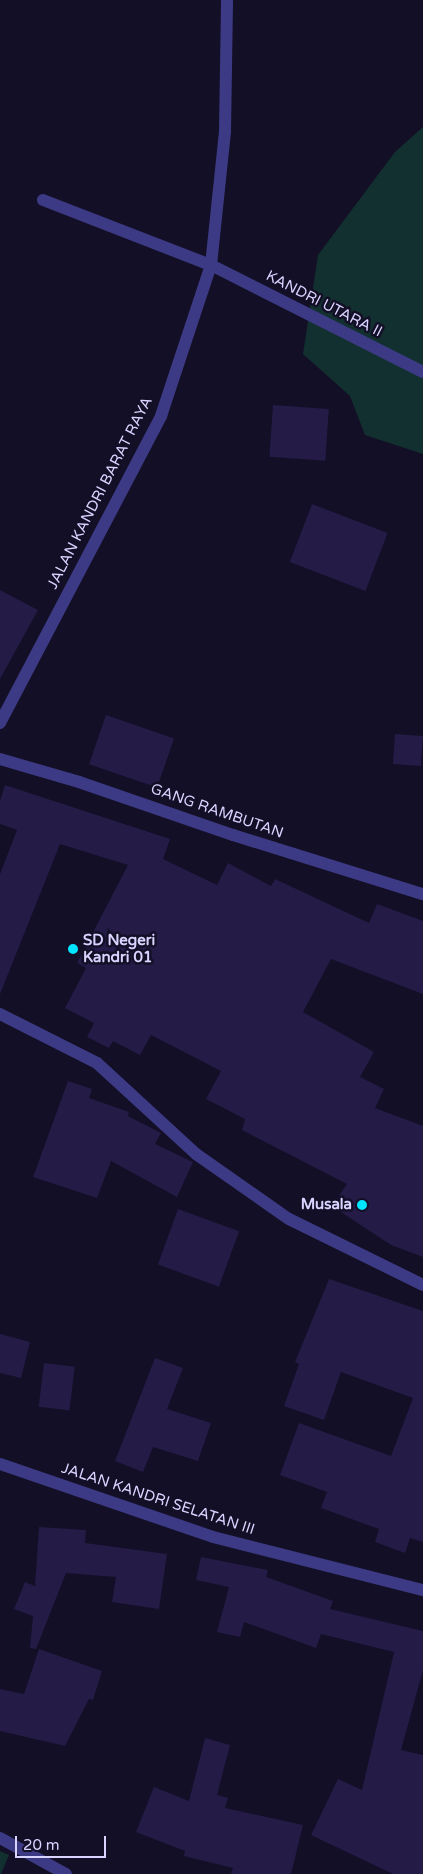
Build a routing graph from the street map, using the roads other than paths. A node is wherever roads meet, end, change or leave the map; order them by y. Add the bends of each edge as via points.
1 (227, 0) edge
2 (43, 200) dead end
3 (211, 265) junction
4 (423, 372) edge
5 (0, 723) edge
6 (0, 760) edge
7 (423, 894) edge
8 (0, 1014) edge
9 (423, 1285) edge
10 (0, 1464) edge
11 (423, 1590) edge
12 (0, 1838) edge
13 (66, 1874) edge

1 - 3 street, JALAN KANDRI BARAT RAYA via 225,131
2 - 3 street, KANDRI UTARA II
3 - 4 street, KANDRI UTARA II
3 - 5 street, JALAN KANDRI BARAT RAYA via 161,416
6 - 7 street, GANG RAMBUTAN via 79,782 233,835
8 - 9 street via 97,1063 196,1154 289,1219
10 - 11 street, JALAN KANDRI SELATAN III via 213,1538
12 - 13 street

